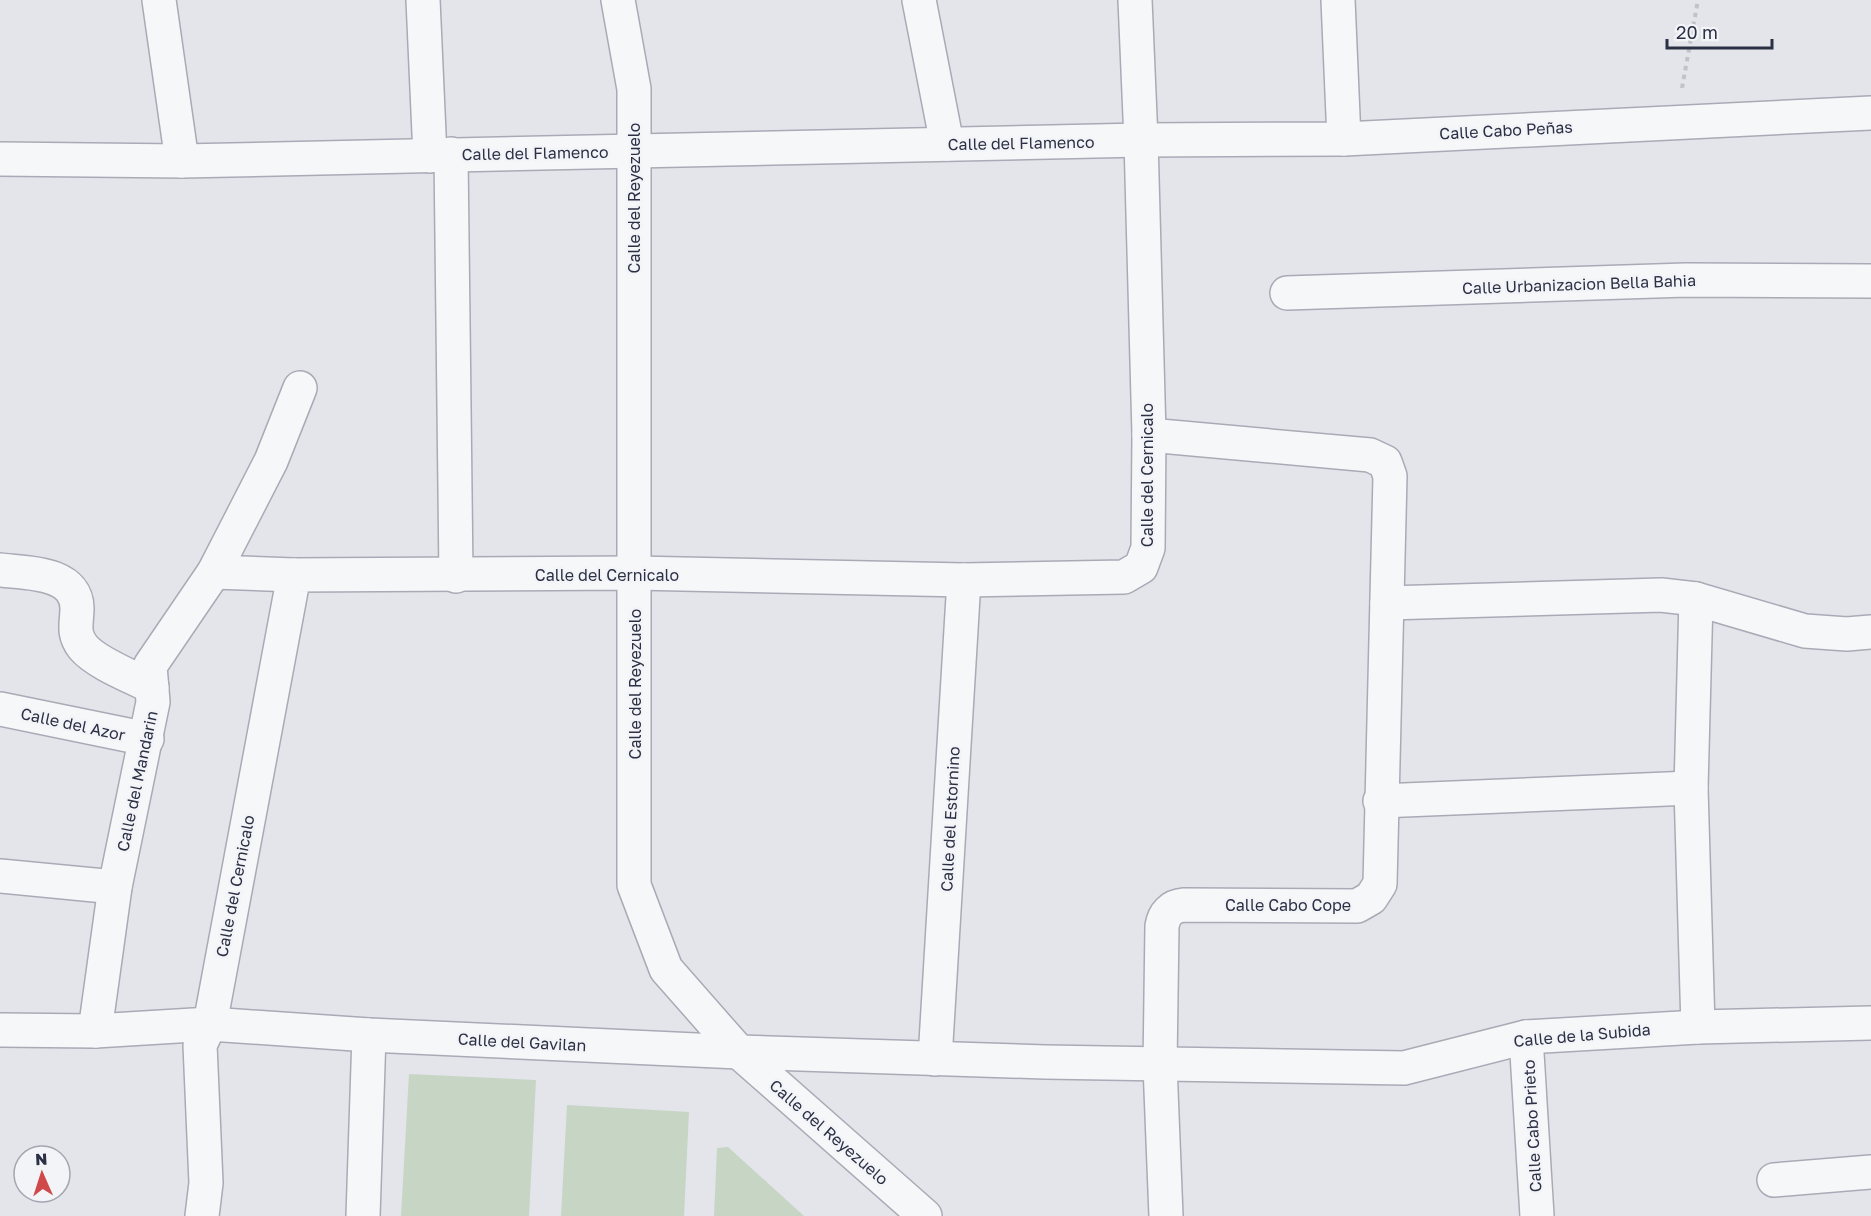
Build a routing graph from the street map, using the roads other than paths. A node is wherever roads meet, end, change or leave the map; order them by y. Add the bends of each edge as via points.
1 (159, 0) edge
2 (423, 0) edge
3 (618, 0) edge
4 (919, 0) edge
5 (1134, 0) edge
6 (1338, 0) edge
7 (1871, 112) edge
8 (1344, 139) junction
9 (1142, 140) junction
10 (947, 144) junction
11 (634, 152) junction
12 (440, 155) junction
13 (0, 159) edge
14 (182, 161) junction
15 (1871, 281) edge
16 (1287, 293) dead end
17 (300, 388) dead end
18 (1149, 435) junction
19 (0, 570) edge
20 (214, 572) junction
21 (635, 573) junction
22 (294, 575) junction
23 (456, 576) junction
24 (964, 580) junction
25 (1696, 599) junction
26 (1387, 603) junction
27 (1871, 632) edge
28 (152, 687) junction
29 (0, 709) edge
30 (147, 739) junction
31 (1691, 788) junction
32 (1380, 801) junction
33 (0, 876) edge
34 (115, 887) junction
35 (1871, 1023) edge
36 (210, 1024) junction
37 (1698, 1026) junction
38 (0, 1030) edge
39 (96, 1031) junction
40 (369, 1035) junction
41 (1526, 1037) junction
42 (739, 1052) junction
43 (935, 1059) junction
44 (1045, 1062) joint
45 (1160, 1065) junction
46 (1871, 1172) edge
47 (1774, 1180) dead end
48 (202, 1216) edge
49 (363, 1216) edge
50 (925, 1216) edge
51 (1166, 1216) edge
52 (1537, 1216) edge

1 - 14 street
2 - 12 street
3 - 11 street, Calle del Reyezuelo via 634,89
4 - 10 street
5 - 9 street, Calle del Cernicalo
6 - 8 street
7 - 8 street, Calle Cabo Peñas
8 - 9 street, Calle Cabo Peñas
9 - 10 street, Calle del Flamenco
9 - 18 street, Calle del Cernicalo
10 - 11 street, Calle del Flamenco
11 - 12 street, Calle del Flamenco
11 - 21 street, Calle del Reyezuelo
12 - 14 street, Calle del Flamenco
12 - 23 street
13 - 14 street, Calle del Flamenco
15 - 16 street, Calle Urbanizacion Bella Bahia via 1686,280
17 - 20 street, Calle del Mandarin via 271,461
18 - 24 street, Calle del Cernicalo via 1148,548 1141,567 1124,577
18 - 26 street, Calle Cabo Cope via 1370,455 1385,462 1390,476
19 - 28 street via 57,579 74,596 74,629 84,649
20 - 22 street
20 - 28 street, Calle del Mandarin via 150,666
21 - 23 street, Calle del Cernicalo
21 - 24 street, Calle del Cernicalo
21 - 42 street, Calle del Reyezuelo via 634,885 666,969
22 - 23 street, Calle del Cernicalo
22 - 36 street, Calle del Cernicalo
24 - 43 street, Calle del Estornino
25 - 26 street via 1661,595
25 - 27 street via 1804,631
25 - 31 street
26 - 32 street, Calle Cabo Cope
28 - 30 street, Calle del Mandarin
29 - 30 street, Calle del Azor
30 - 34 street, Calle del Mandarin
31 - 32 street
31 - 37 street
32 - 45 street, Calle Cabo Cope via 1380,884 1364,903 1348,907 1184,904 1171,909 1162,926
33 - 34 street
34 - 39 street, Calle del Mandarin
35 - 37 street, Calle de la Subida
36 - 39 street, Calle del Gavilan
36 - 40 street, Calle del Gavilan
36 - 48 street, Calle del Cernicalo via 200,1045 206,1183
37 - 41 street, Calle de la Subida
38 - 39 street, Calle del Gavilan
40 - 42 street, Calle del Gavilan
40 - 49 street
41 - 45 street, Calle de la Subida via 1404,1068
41 - 52 street, Calle Cabo Prieto
42 - 43 street, Calle del Gavilan
42 - 50 street, Calle del Reyezuelo
43 - 44 street, Calle del Gavilan
44 - 45 street, Calle de la Subida
45 - 51 street
46 - 47 street

